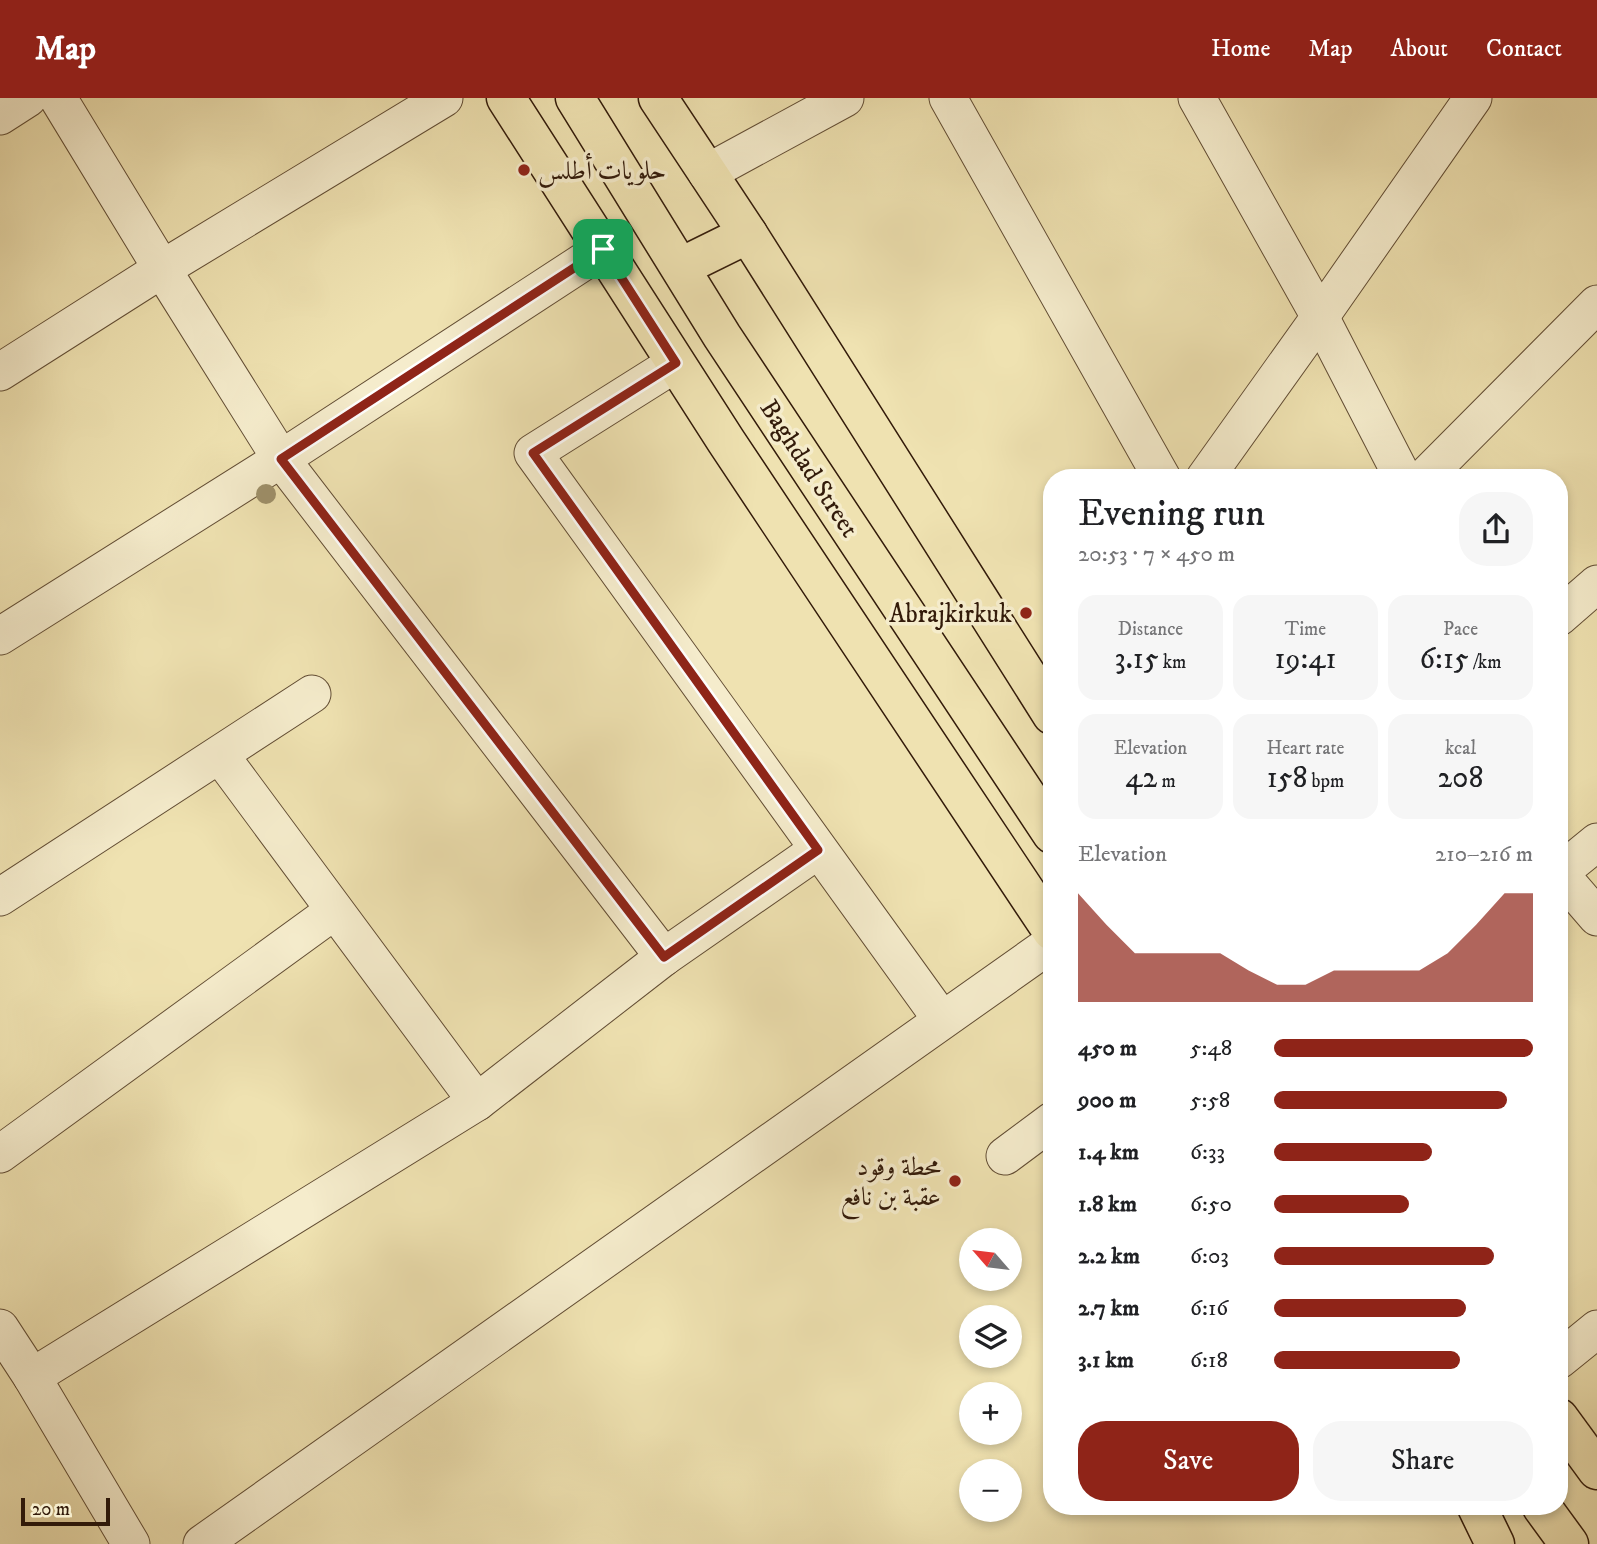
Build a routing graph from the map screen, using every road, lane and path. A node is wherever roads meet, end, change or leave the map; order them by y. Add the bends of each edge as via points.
1 (27, 98) edge
2 (58, 98) edge
3 (444, 98) edge
4 (506, 98) edge
5 (575, 98) edge
6 (659, 98) edge
7 (845, 98) edge
8 (948, 98) edge
9 (1473, 98) edge
10 (1205, 103) edge
11 (0, 116) edge
12 (707, 173) junction
13 (748, 234) junction
14 (603, 249) junction
15 (681, 267) junction
16 (162, 269) junction
17 (1595, 311) edge
18 (1320, 317) junction
19 (676, 363) junction
20 (0, 372) edge
21 (770, 408) junction
22 (726, 441) junction
23 (281, 459) junction
24 (1157, 469) edge
25 (1211, 469) edge
26 (1398, 469) edge
27 (1433, 469) edge
28 (1597, 584) edge
29 (1568, 609) edge
30 (0, 636) edge
31 (312, 694) dead end
32 (1043, 694) edge
33 (220, 755) junction
34 (1043, 821) edge
35 (1043, 832) edge
36 (1597, 842) edge
37 (818, 850) junction
38 (1003, 858) junction
39 (1568, 866) edge
40 (1568, 883) edge
41 (0, 897) edge
42 (334, 911) junction
43 (1597, 916) edge
44 (1043, 918) edge
45 (1043, 949) edge
46 (664, 957) junction
47 (942, 1020) junction
48 (477, 1102) junction
49 (1043, 1128) edge
50 (0, 1154) edge
51 (1005, 1156) dead end
52 (0, 1328) edge
53 (1597, 1329) edge
54 (1568, 1353) edge
55 (33, 1377) junction
56 (1568, 1430) edge
57 (1597, 1470) edge
58 (1481, 1515) edge
59 (1548, 1515) edge
60 (131, 1544) edge
61 (202, 1544) edge
62 (1494, 1544) edge
63 (1569, 1544) edge

1 - 11 street
2 - 16 street
3 - 16 street
4 - 14 main road
5 - 15 main road, Baghdad Street
6 - 12 main road
7 - 12 street
8 - 24 street
9 - 18 street
10 - 18 street
12 - 13 main road
13 - 15 main road
13 - 32 main road
14 - 19 main road
14 - 23 street
15 - 21 main road, Baghdad Street
16 - 20 street
16 - 23 street
17 - 27 street
18 - 25 street
18 - 26 street
19 - 22 main road
19 - 37 street via 533,453
21 - 22 main road
21 - 34 main road, Baghdad Street
22 - 38 main road
23 - 30 street
23 - 46 street
28 - 29 street
31 - 33 street
33 - 41 street
33 - 42 street
35 - 38 main road
36 - 39 street
37 - 46 street
37 - 47 street
38 - 44 main road
40 - 43 street
42 - 48 street
42 - 50 street
45 - 47 street
46 - 48 street
47 - 61 street
48 - 55 street
49 - 51 street
52 - 55 street
53 - 54 street
55 - 60 street
56 - 57 main road
58 - 62 main road
59 - 63 main road

